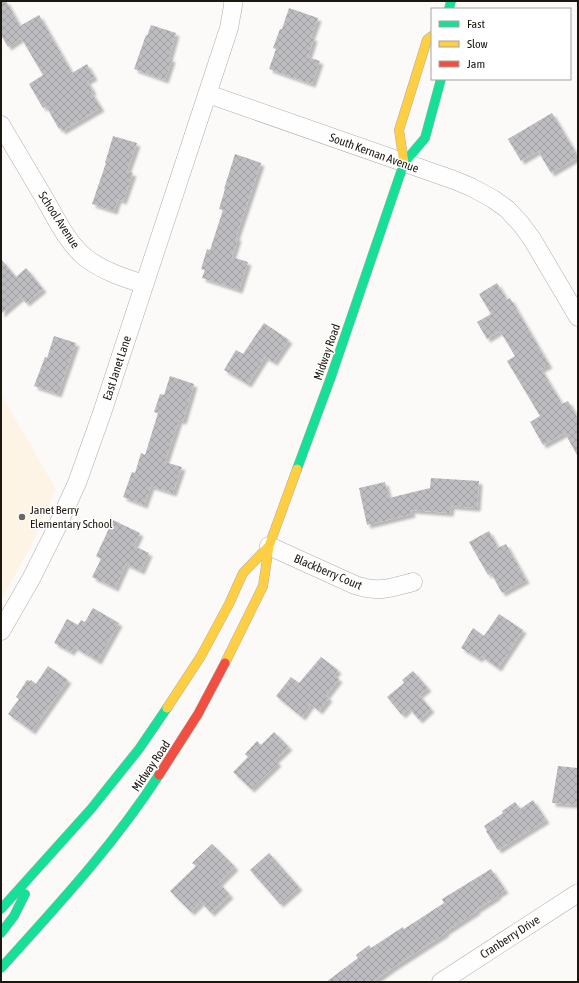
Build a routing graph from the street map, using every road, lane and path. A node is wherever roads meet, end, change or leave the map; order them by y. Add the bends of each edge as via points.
1 (233, 1) edge
2 (431, 37) edge
3 (441, 80) edge
4 (208, 94) junction
5 (1, 125) edge
6 (404, 163) junction
7 (144, 284) junction
8 (576, 308) edge
9 (269, 546) junction
10 (413, 582) dead end
11 (1, 631) edge
12 (36, 870) junction
13 (578, 893) edge
14 (1, 909) edge
15 (1, 933) edge
16 (1, 968) edge
17 (441, 982) edge

1 - 4 street via 234,6
2 - 6 main road, Midway Road via 427,40 399,130
3 - 6 main road, Midway Road via 425,138
4 - 6 street, South Kernan Avenue
4 - 7 street, East Janet Lane
5 - 7 street, School Avenue via 76,248 100,268
6 - 8 street, South Kernan Avenue via 472,187 506,209 532,239
6 - 9 main road, Midway Road via 331,377
7 - 11 street, East Janet Lane via 76,483 56,530
9 - 10 street, Blackberry Court via 367,589 383,590
9 - 12 main road, Midway Road via 244,573 201,656 124,774
9 - 16 main road, Midway Road via 263,586 198,714 127,822 91,867
12 - 14 main road, Midway Road
12 - 15 main road via 14,916
13 - 17 street, Cranberry Drive

